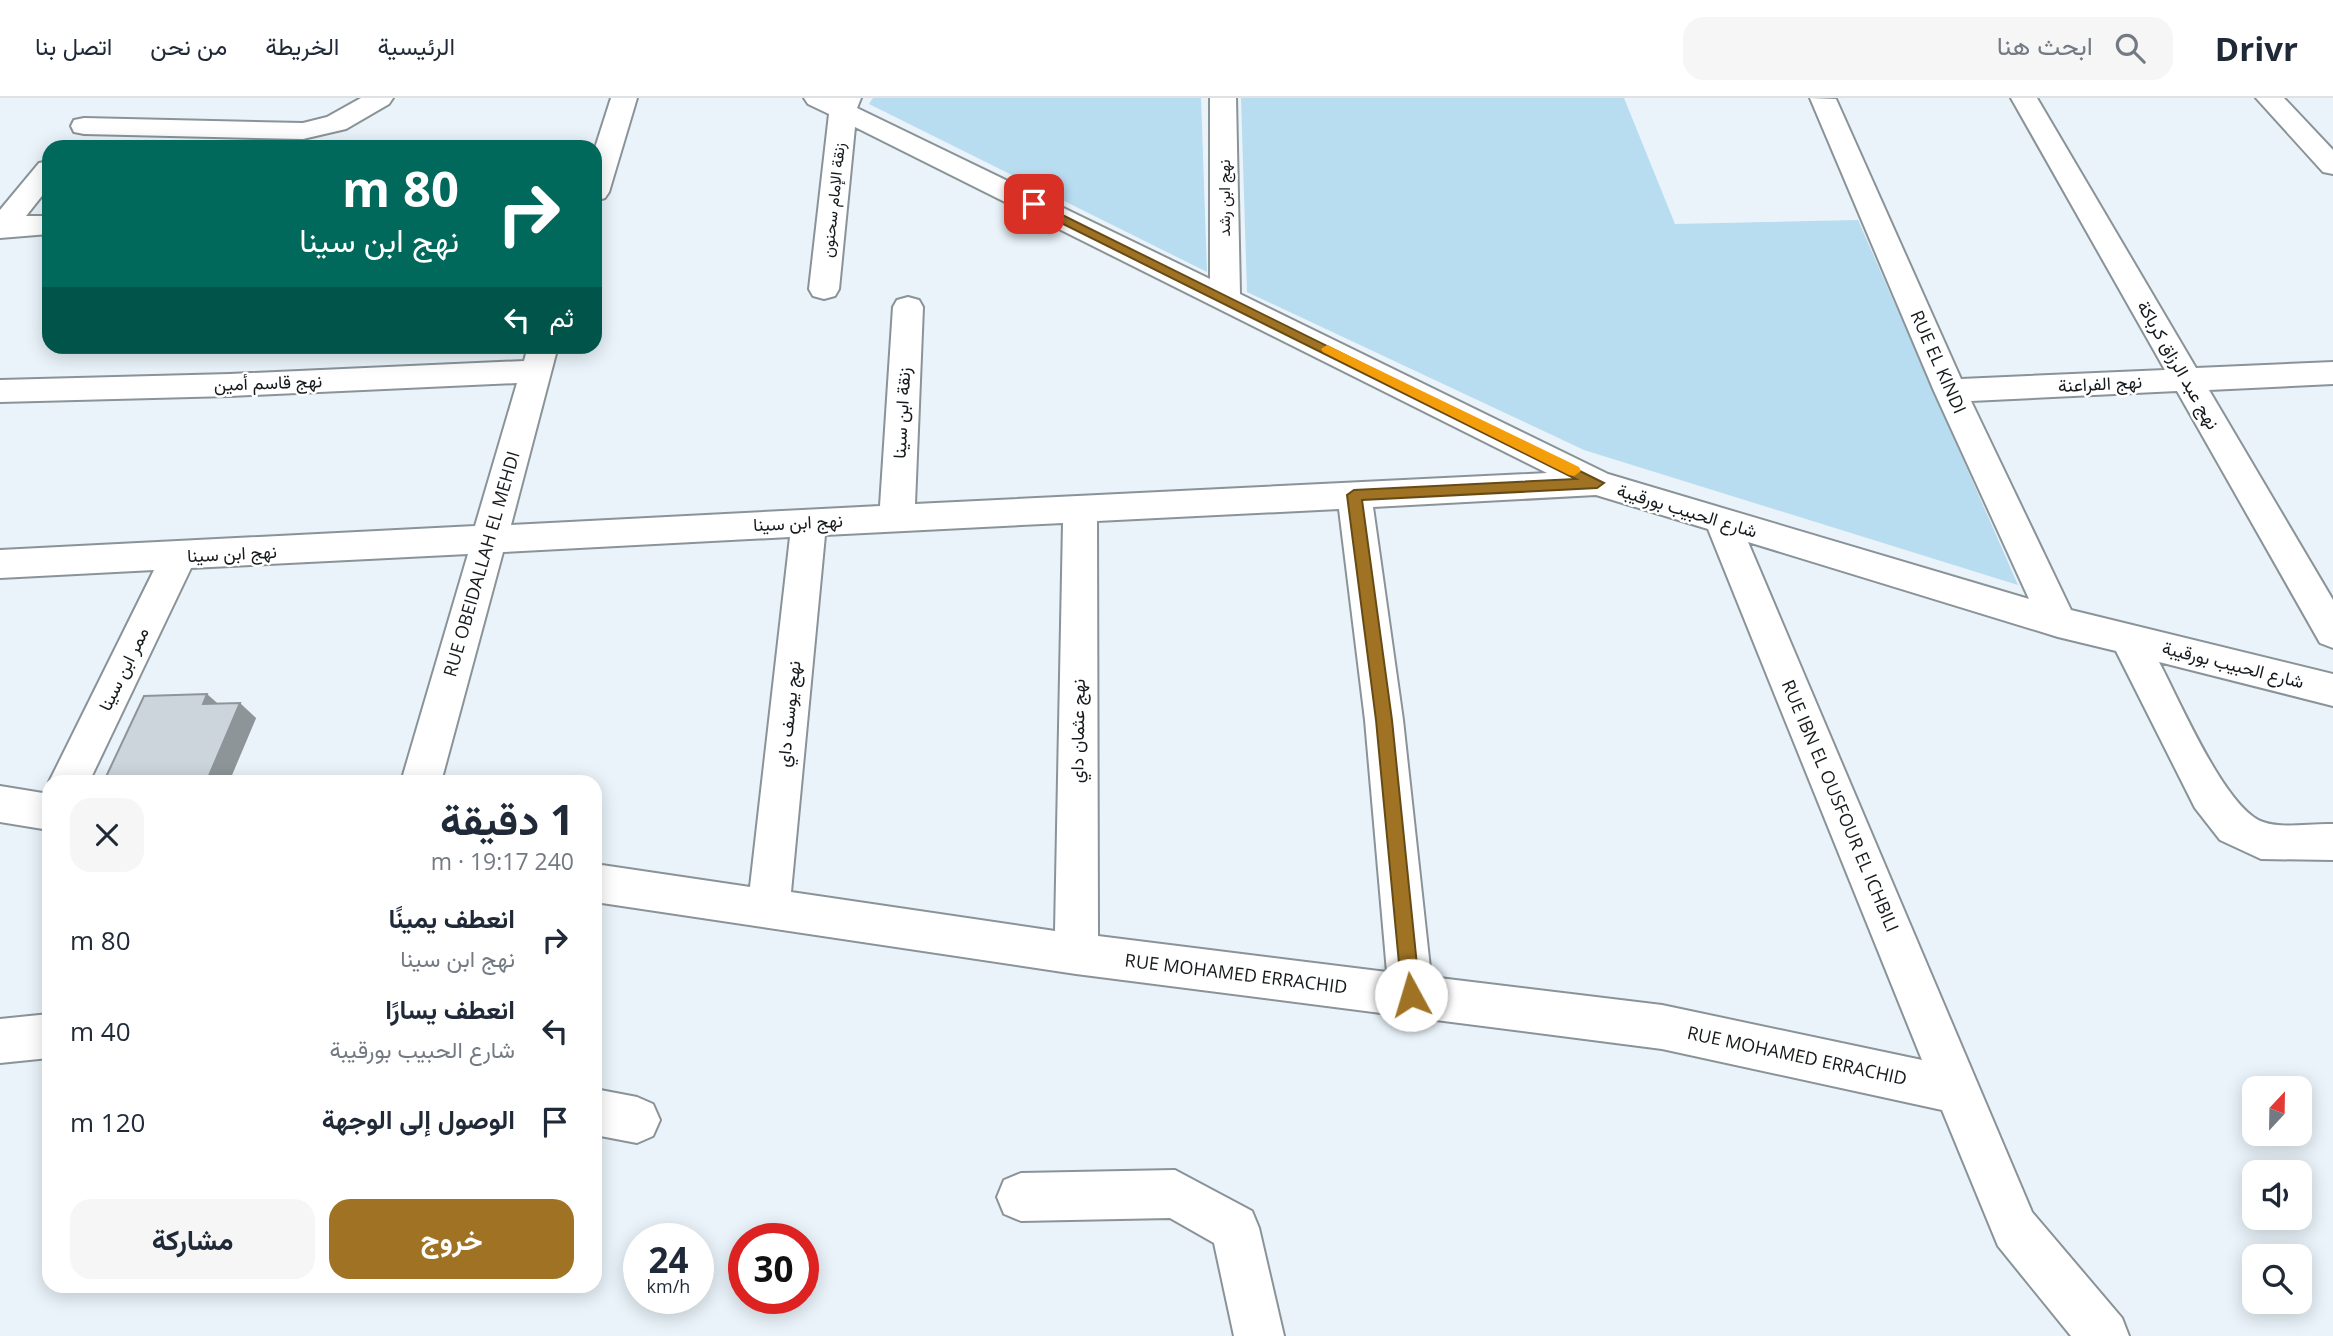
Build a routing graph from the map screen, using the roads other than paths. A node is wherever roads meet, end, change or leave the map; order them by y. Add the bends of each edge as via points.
1 (109, 98) edge
2 (380, 98) edge
3 (624, 98) edge
4 (1223, 98) edge
5 (2024, 98) edge
6 (2269, 98) edge
7 (1823, 99) edge
8 (836, 102) edge
9 (75, 137) edge
10 (2333, 166) edge
11 (602, 169) edge
12 (42, 178) edge
13 (42, 225) edge
14 (1, 228) edge
15 (824, 289) dead end
16 (1224, 298) junction
17 (908, 307) dead end
18 (540, 359) edge
19 (2333, 373) edge
20 (2187, 380) junction
21 (0, 391) edge
22 (1950, 391) junction
23 (1597, 483) junction
24 (1354, 495) junction
25 (1080, 509) junction
26 (897, 518) junction
27 (1722, 522) junction
28 (809, 523) junction
29 (489, 540) junction
30 (178, 557) junction
31 (0, 564) edge
32 (2058, 622) junction
33 (2333, 632) edge
34 (2129, 640) junction
35 (2333, 690) edge
36 (72, 775) edge
37 (423, 775) edge
38 (0, 804) edge
39 (42, 811) edge
40 (2333, 842) edge
41 (602, 884) edge
42 (769, 906) junction
43 (1076, 954) junction
44 (1411, 995) junction
45 (42, 1038) edge
46 (0, 1041) edge
47 (1957, 1090) junction
48 (1021, 1197) dead end
49 (1259, 1336) edge
50 (2104, 1336) edge

1 - 9 street
2 - 9 street via 336,123 303,131
3 - 11 street
4 - 16 street, نهج ابن رشد
5 - 20 street, نهج عبد الرزاق كرباكة
6 - 10 street
7 - 22 street, RUE EL KINDI
8 - 15 street, زنقة الإمام سحنون
8 - 16 street, شارع الحبيب بورقيبة
12 - 14 street
13 - 14 street
16 - 23 street, شارع الحبيب بورقيبة
17 - 26 street, زنقة ابن سينا
18 - 21 street, نهج قاسم أمين via 230,385
18 - 29 street, RUE OBEIDALLAH EL MEHDI
19 - 20 street, نهج الفراعنة
20 - 22 street, نهج الفراعنة
20 - 33 street, نهج عبد الرزاق كرباكة
22 - 32 street, RUE EL KINDI
23 - 24 street, نهج ابن سينا
23 - 27 street, شارع الحبيب بورقيبة
24 - 25 street, نهج ابن سينا
24 - 44 street via 1384,720
25 - 26 street, نهج ابن سينا
25 - 43 street, نهج عثمان داي
26 - 28 street, نهج ابن سينا
27 - 32 street, شارع الحبيب بورقيبة
27 - 47 street, RUE IBN EL OUSFOUR EL ICHBILI
28 - 29 street, نهج ابن سينا
28 - 42 street, نهج يوسف داي
29 - 30 street, نهج ابن سينا
29 - 37 street, RUE OBEIDALLAH EL MEHDI
30 - 31 street, نهج ابن سينا
30 - 36 street, ممر ابن سينا
32 - 34 street, شارع الحبيب بورقيبة
34 - 35 street, شارع الحبيب بورقيبة
34 - 40 street via 2209,796 2234,827 2261,841
38 - 39 street
41 - 42 street, RUE MOHAMED ERRACHID
42 - 43 street, RUE MOHAMED ERRACHID
43 - 44 street, RUE MOHAMED ERRACHID
44 - 47 street, RUE MOHAMED ERRACHID via 1662,1027
45 - 46 street
47 - 50 street, RUE IBN EL OUSFOUR EL ICHBILI via 2015,1229
48 - 49 street via 1175,1194 1236,1228

